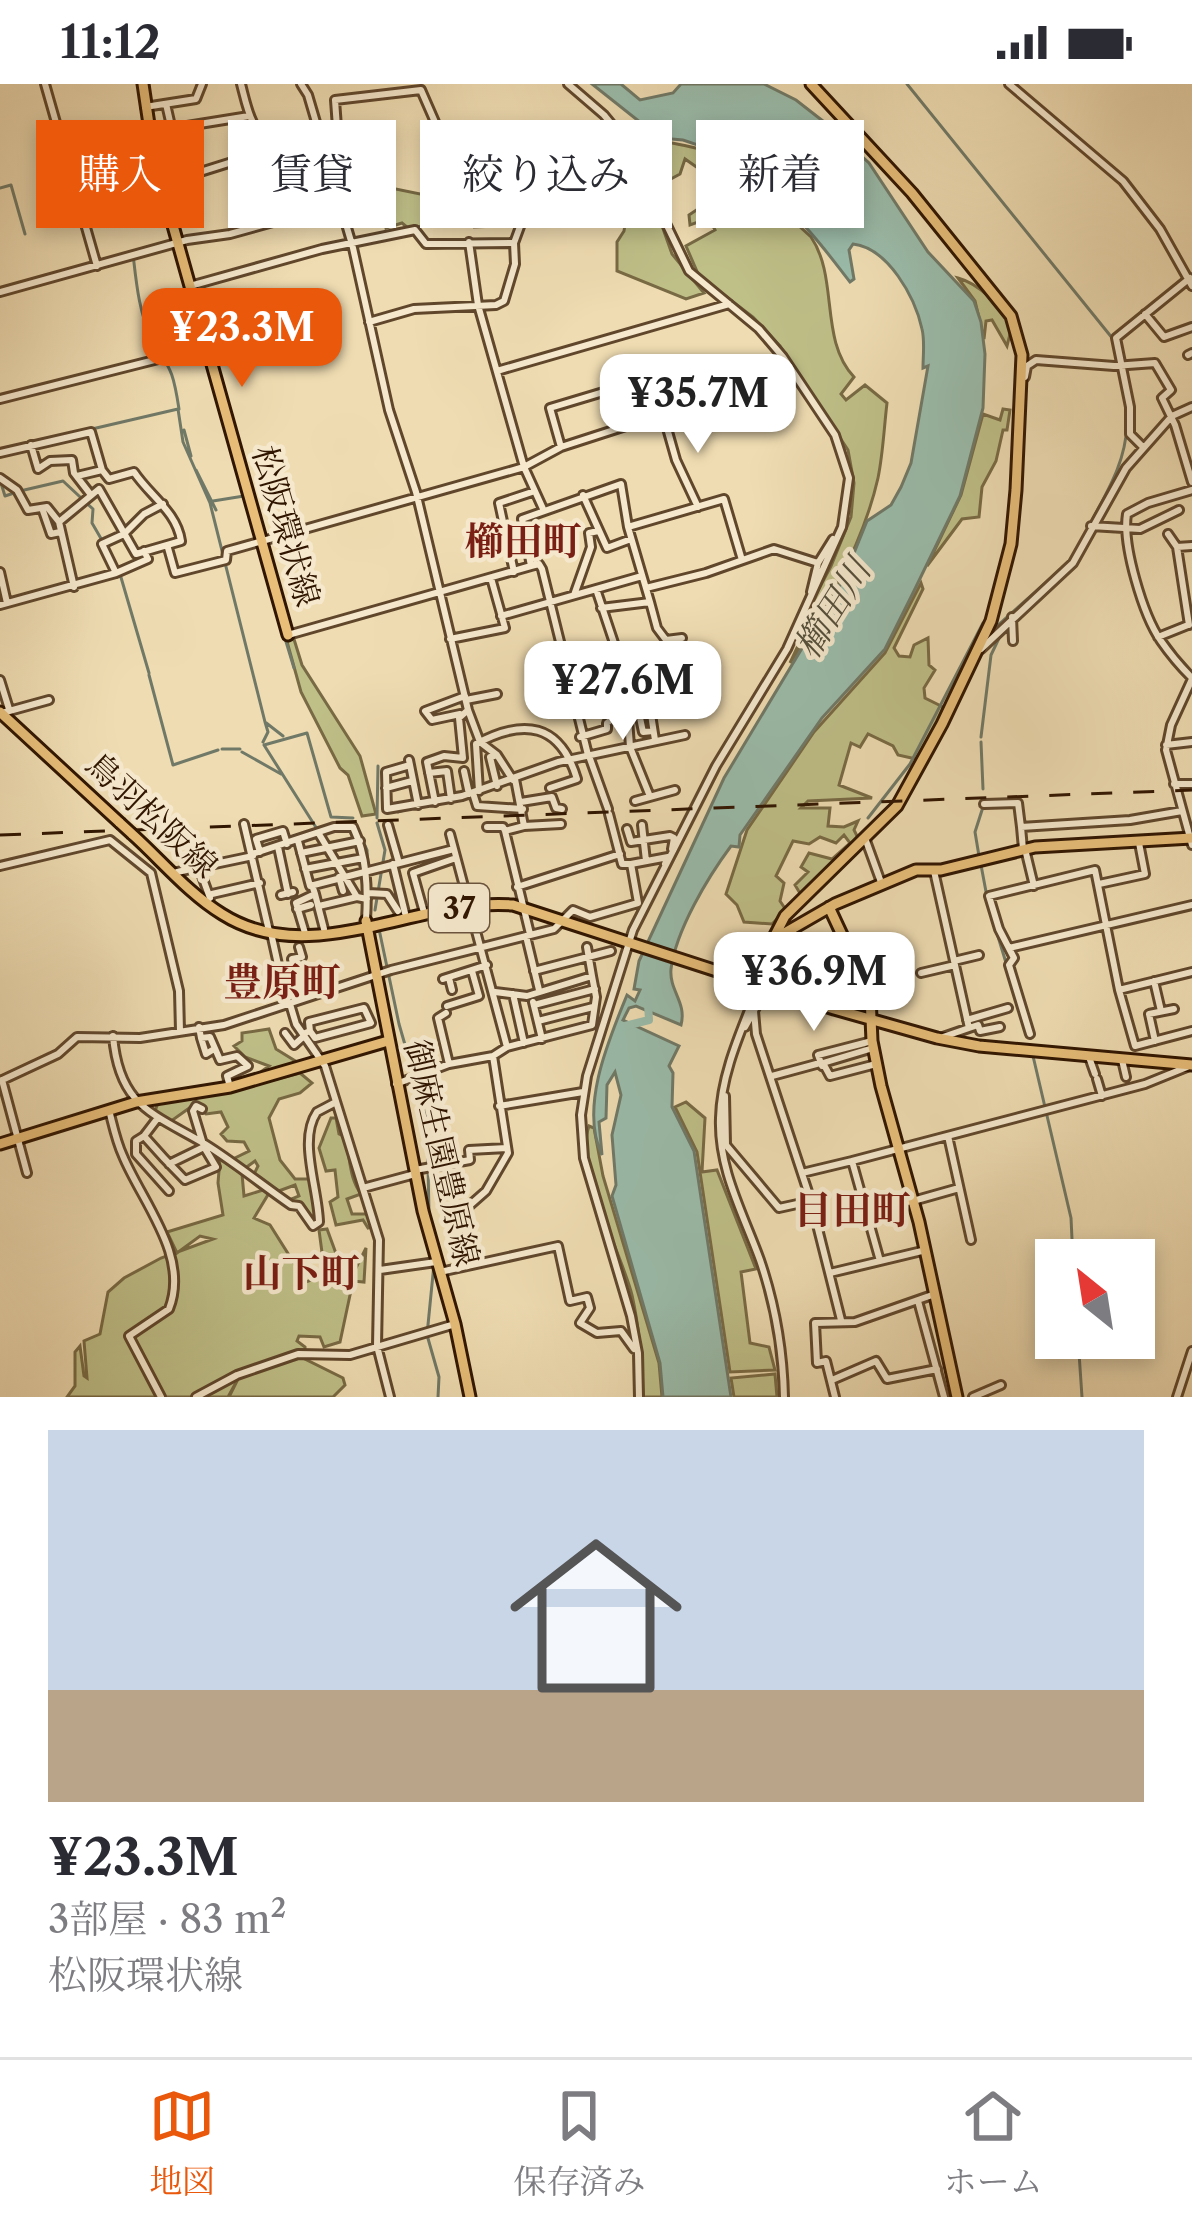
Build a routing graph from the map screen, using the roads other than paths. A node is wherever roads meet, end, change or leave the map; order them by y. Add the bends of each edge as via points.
1 (45, 84) edge
2 (143, 84) edge
3 (202, 84) edge
4 (241, 84) edge
5 (301, 84) edge
6 (383, 84) edge
7 (568, 84) edge
8 (808, 84) edge
9 (1009, 84) edge
10 (385, 95) junction
11 (166, 104) junction
12 (145, 107) junction
13 (249, 116) junction
14 (147, 120) edge
15 (170, 120) edge
16 (251, 120) edge
17 (314, 120) edge
18 (336, 120) edge
19 (204, 122) edge
20 (174, 228) edge
21 (252, 228) edge
22 (346, 228) edge
23 (470, 242) junction
24 (178, 243) junction
25 (514, 243) junction
26 (351, 244) junction
27 (97, 266) junction
28 (1191, 281) edge
29 (190, 286) junction
30 (0, 292) edge
31 (729, 304) junction
32 (478, 305) junction
33 (1145, 314) junction
34 (369, 322) junction
35 (1192, 327) edge
36 (206, 347) junction
37 (1120, 365) junction
38 (497, 371) junction
39 (1021, 386) junction
40 (0, 398) edge
41 (1192, 407) edge
42 (1172, 416) junction
43 (634, 426) junction
44 (32, 446) junction
45 (561, 447) junction
46 (1143, 447) junction
47 (0, 453) edge
48 (524, 467) junction
49 (102, 470) junction
50 (77, 476) junction
51 (0, 478) edge
52 (1192, 486) edge
53 (535, 491) junction
54 (583, 495) junction
55 (416, 497) junction
56 (86, 499) junction
57 (163, 504) junction
58 (48, 506) junction
59 (698, 507) junction
60 (1179, 510) dead end
61 (544, 511) junction
62 (59, 522) junction
63 (1091, 526) junction
64 (628, 527) junction
65 (1125, 528) junction
66 (598, 531) junction
67 (60, 532) junction
68 (125, 533) junction
69 (1168, 534) dead end
70 (839, 535) junction
71 (632, 539) junction
72 (262, 542) junction
73 (76, 543) dead end
74 (63, 546) junction
75 (1192, 546) edge
76 (1177, 547) junction
77 (168, 548) junction
78 (145, 551) junction
79 (82, 557) dead end
80 (67, 560) junction
81 (742, 561) junction
82 (818, 563) junction
83 (530, 566) junction
84 (0, 572) edge
85 (514, 572) junction
86 (116, 573) junction
87 (642, 576) junction
88 (490, 578) junction
89 (74, 587) junction
90 (646, 588) junction
91 (596, 589) junction
92 (439, 592) junction
93 (574, 596) junction
94 (811, 596) junction
95 (650, 602) junction
96 (549, 603) junction
97 (3, 604) edge
98 (602, 608) junction
99 (502, 616) junction
100 (1012, 617) junction
101 (1190, 625) edge
102 (288, 635) joint
103 (1158, 637) junction
104 (682, 638) dead end
105 (450, 639) junction
106 (1013, 641) dead end
107 (980, 650) junction
108 (1192, 679) edge
109 (0, 680) edge
110 (497, 694) dead end
111 (628, 697) junction
112 (465, 698) junction
113 (50, 700) dead end
114 (614, 704) dead end
115 (425, 708) junction
116 (415, 710) dead end
117 (650, 711) junction
118 (3, 712) edge
119 (464, 712) junction
120 (639, 712) junction
121 (629, 714) junction
122 (616, 716) junction
123 (654, 735) junction
124 (685, 735) dead end
125 (580, 736) junction
126 (480, 741) junction
127 (1192, 742) edge
128 (1166, 745) junction
129 (629, 747) junction
130 (494, 755) dead end
131 (588, 756) junction
132 (571, 759) junction
133 (463, 766) junction
134 (429, 773) junction
135 (514, 780) junction
136 (413, 781) junction
137 (1174, 784) junction
138 (1192, 784) edge
139 (496, 786) junction
140 (386, 788) junction
141 (550, 788) dead end
142 (675, 790) dead end
143 (477, 791) junction
144 (649, 794) junction
145 (451, 799) junction
146 (635, 801) dead end
147 (435, 802) junction
148 (983, 804) dead end
149 (418, 806) junction
150 (490, 806) junction
151 (522, 806) junction
152 (562, 808) dead end
153 (1183, 811) junction
154 (1130, 820) junction
155 (244, 824) dead end
156 (388, 824) dead end
157 (562, 824) dead end
158 (524, 826) junction
159 (487, 827) dead end
160 (635, 827) junction
161 (1021, 827) junction
162 (505, 831) junction
163 (614, 832) junction
164 (320, 834) junction
165 (450, 834) dead end
166 (865, 838) junction
167 (643, 840) junction
168 (298, 841) junction
169 (360, 841) junction
170 (1191, 841) edge
171 (1138, 842) junction
172 (283, 846) junction
173 (329, 848) junction
174 (1024, 849) junction
175 (255, 854) junction
176 (301, 854) junction
177 (455, 854) junction
178 (620, 854) junction
179 (668, 857) junction
180 (363, 858) junction
181 (646, 861) junction
182 (339, 863) junction
183 (396, 863) junction
184 (631, 864) junction
185 (0, 866) edge
186 (199, 868) junction
187 (305, 869) junction
188 (934, 871) junction
189 (366, 873) junction
190 (662, 875) junction
191 (235, 877) dead end
192 (345, 877) junction
193 (153, 879) junction
194 (260, 883) junction
195 (1098, 884) junction
196 (883, 885) junction
197 (1034, 886) junction
198 (517, 887) junction
199 (238, 888) junction
200 (314, 889) junction
201 (343, 892) dead end
202 (288, 894) dead end
203 (371, 895) junction
204 (212, 900) junction
205 (469, 903) junction
206 (520, 904) junction
207 (1192, 905) edge
208 (315, 906) junction
209 (829, 907) junction
210 (297, 909) junction
211 (423, 910) junction
212 (401, 912) junction
213 (565, 918) junction
214 (365, 923) junction
215 (1106, 926) junction
216 (324, 929) junction
217 (304, 933) junction
218 (274, 934) junction
219 (528, 935) junction
220 (632, 940) junction
221 (777, 943) junction
222 (483, 946) junction
223 (299, 947) dead end
224 (565, 947) dead end
225 (1010, 948) junction
226 (611, 951) dead end
227 (588, 952) junction
228 (979, 956) dead end
229 (568, 962) junction
230 (766, 963) junction
231 (954, 963) junction
232 (487, 965) junction
233 (294, 968) junction
234 (472, 971) junction
235 (534, 971) junction
236 (278, 972) junction
237 (1192, 972) edge
238 (383, 973) junction
239 (921, 973) dead end
240 (592, 976) junction
241 (1154, 981) junction
242 (761, 982) junction
243 (595, 989) junction
244 (1119, 989) junction
245 (452, 990) dead end
246 (830, 991) dead end
247 (496, 992) junction
248 (535, 993) junction
249 (513, 994) junction
250 (287, 1002) junction
251 (830, 1004) junction
252 (534, 1005) junction
253 (595, 1007) junction
254 (1008, 1008) dead end
255 (1174, 1009) dead end
256 (213, 1010) dead end
257 (754, 1011) junction
258 (1161, 1011) junction
259 (871, 1019) junction
260 (538, 1021) junction
261 (968, 1024) junction
262 (215, 1026) junction
263 (1000, 1027) dead end
264 (199, 1028) junction
265 (742, 1029) junction
266 (180, 1030) junction
267 (66, 1031) dead end
268 (1192, 1031) edge
269 (285, 1034) dead end
270 (306, 1034) junction
271 (1030, 1034) dead end
272 (113, 1036) junction
273 (937, 1038) junction
274 (542, 1039) junction
275 (70, 1041) junction
276 (388, 1041) junction
277 (1155, 1041) junction
278 (314, 1042) dead end
279 (524, 1043) junction
280 (873, 1044) junction
281 (507, 1047) junction
282 (494, 1056) junction
283 (1089, 1057) junction
284 (322, 1059) junction
285 (1122, 1060) junction
286 (449, 1064) junction
287 (820, 1064) junction
288 (876, 1064) junction
289 (1191, 1065) edge
290 (0, 1069) edge
291 (772, 1076) junction
292 (827, 1076) dead end
293 (1126, 1077) dead end
294 (2, 1080) edge
295 (396, 1084) junction
296 (724, 1086) junction
297 (230, 1087) junction
298 (584, 1092) junction
299 (1102, 1096) junction
300 (136, 1102) junction
301 (336, 1102) junction
302 (499, 1106) junction
303 (202, 1109) dead end
304 (109, 1110) junction
305 (157, 1119) junction
306 (144, 1136) junction
307 (948, 1136) junction
308 (18, 1138) junction
309 (0, 1144) edge
310 (203, 1145) junction
311 (507, 1148) junction
312 (897, 1149) junction
313 (852, 1161) junction
314 (170, 1164) junction
315 (421, 1170) junction
316 (27, 1173) dead end
317 (802, 1173) junction
318 (157, 1178) junction
319 (185, 1180) junction
320 (146, 1187) dead end
321 (193, 1188) dead end
322 (363, 1188) junction
323 (959, 1188) junction
324 (170, 1191) dead end
325 (465, 1196) dead end
326 (477, 1200) junction
327 (913, 1201) junction
328 (811, 1202) junction
329 (868, 1210) junction
330 (971, 1240) dead end
331 (926, 1250) junction
332 (880, 1261) junction
333 (439, 1266) junction
334 (462, 1267) junction
335 (380, 1270) junction
336 (830, 1273) junction
337 (935, 1294) junction
338 (918, 1301) junction
339 (842, 1320) junction
340 (455, 1324) junction
341 (377, 1346) junction
342 (1192, 1351) edge
343 (639, 1361) junction
344 (938, 1370) junction
345 (1187, 1372) edge
346 (832, 1380) junction
347 (1001, 1384) dead end
348 (212, 1393) edge
349 (468, 1396) edge
350 (161, 1397) edge
351 (196, 1397) edge
352 (390, 1397) edge
353 (639, 1397) edge
354 (784, 1397) edge
355 (835, 1397) edge
356 (944, 1397) edge
357 (957, 1397) edge
358 (973, 1397) edge
359 (1177, 1397) edge

1 - 27 street
2 - 12 main road, 松阪環状線
3 - 11 street via 196,99
4 - 13 street
5 - 17 street
6 - 10 street
7 - 31 street via 622,136 689,272
8 - 39 main road via 883,159 1003,303 1021,344
9 - 28 street via 1123,181
10 - 18 street via 335,100
10 - 25 street via 423,91 457,162 548,135 559,177 536,194
11 - 12 street
11 - 15 street
12 - 14 main road, 松阪環状線
13 - 16 street
13 - 19 street
20 - 24 main road, 松阪環状線
21 - 24 street
22 - 26 street
23 - 25 street
23 - 26 street via 426,244 415,230
23 - 32 street
24 - 27 street
24 - 29 main road, 松阪環状線
25 - 32 street via 504,301
26 - 29 street
26 - 34 street
27 - 30 street
28 - 33 street
29 - 36 main road, 松阪環状線
31 - 38 street
31 - 70 street via 779,352 838,441 849,484
32 - 34 street via 404,310
32 - 38 street
33 - 35 street via 1163,337
33 - 37 street via 1115,338
34 - 55 street
36 - 40 street
36 - 72 main road, 松阪環状線
37 - 39 street via 1036,360
37 - 42 street via 1155,363 1171,390 1162,398
37 - 46 street via 1130,434
38 - 48 street
39 - 107 main road via 1011,544
41 - 42 street
42 - 46 street
42 - 52 street
43 - 45 street
43 - 45 street via 620,387 550,408
43 - 59 street via 663,414
44 - 47 street
44 - 49 street via 91,432
44 - 50 street via 38,470 72,460
45 - 48 street
46 - 63 street
48 - 53 street
48 - 55 street
49 - 50 street
49 - 57 street via 109,479 134,472
50 - 56 street
51 - 58 street via 28,510
52 - 65 street via 1127,514
53 - 61 street
53 - 85 street via 499,503
54 - 61 street
54 - 64 street via 621,484
54 - 66 street
55 - 72 street
55 - 92 street
56 - 62 street
56 - 68 street via 99,489
57 - 68 street
57 - 77 street via 181,533
58 - 62 street
58 - 67 street via 51,534
59 - 64 street
59 - 81 street via 724,499
60 - 65 street
61 - 83 street via 522,519
62 - 67 street
63 - 65 street
63 - 100 street via 1073,563
64 - 71 street
65 - 103 street
66 - 71 street via 607,548
66 - 93 street via 589,533
67 - 74 street
68 - 78 street via 136,554
68 - 86 street via 104,544
69 - 76 street
70 - 82 street
70 - 94 street
71 - 87 street
72 - 77 street via 175,573
72 - 102 main road, 松阪環状線
73 - 74 street
74 - 80 street
75 - 76 street
76 - 101 street
77 - 78 street
78 - 86 street via 148,559
79 - 80 street
80 - 89 street
81 - 82 street via 777,549
81 - 90 street
82 - 94 street
83 - 85 street
83 - 96 street via 542,569
84 - 97 street
85 - 88 street
86 - 89 street
87 - 90 street
87 - 91 street
88 - 92 street
88 - 99 street
89 - 97 street
90 - 95 street
91 - 93 street
91 - 98 street
92 - 102 street
92 - 105 street
93 - 96 street
94 - 190 street
95 - 98 street
95 - 104 street via 666,640
96 - 99 street
96 - 125 street
98 - 111 street
99 - 105 street via 505,628
100 - 106 street
100 - 107 street
101 - 103 street
103 - 108 street
105 - 112 street
107 - 166 main road via 900,801
108 - 128 street
109 - 118 street
110 - 112 street
111 - 117 street via 648,695
111 - 121 street
112 - 115 street
112 - 119 street
113 - 118 street
114 - 122 street
115 - 116 street
115 - 119 street via 432,720
117 - 120 street
117 - 123 street
118 - 204 main road, 鳥羽松阪線 / 37, bridge
119 - 126 street
119 - 133 street
120 - 121 street
120 - 123 street via 643,732
121 - 122 street
121 - 129 street
122 - 125 street via 608,729
123 - 124 street
123 - 129 street
125 - 131 street
126 - 132 street via 532,727
126 - 135 street
126 - 143 street
127 - 128 street
128 - 137 street
129 - 131 street
129 - 144 street
130 - 139 street
131 - 132 street
131 - 163 street
132 - 135 street
132 - 141 street via 577,779
133 - 134 street via 444,756 430,760
133 - 143 street
134 - 145 street via 447,771
134 - 147 street
135 - 139 street
135 - 151 street
136 - 140 street
136 - 140 street via 409,763 386,772
136 - 149 street
137 - 138 street
137 - 153 street
139 - 143 street
140 - 149 street via 386,808
142 - 144 street
143 - 145 street
143 - 150 street
143 - 150 street via 477,806
144 - 146 street
145 - 147 street
147 - 149 street
148 - 161 street via 1017,802
150 - 151 street
151 - 152 street via 552,797
151 - 158 street
153 - 154 street
153 - 170 street
154 - 161 street
154 - 171 street
155 - 175 street
156 - 183 street
157 - 158 street
158 - 162 street
159 - 162 street
160 - 163 street
160 - 167 street
160 - 167 street via 631,842
161 - 174 street
162 - 198 street
163 - 178 street
164 - 168 street
164 - 169 street via 353,827
164 - 173 street
165 - 177 street
166 - 196 street
166 - 230 main road via 790,909
167 - 179 street via 674,838
167 - 181 street
168 - 172 street
168 - 176 street
169 - 173 street
169 - 180 street
170 - 171 main road
171 - 174 main road
171 - 195 street via 1145,874
172 - 175 street
172 - 175 street via 284,831 256,839
172 - 202 street
173 - 176 street
173 - 182 street
174 - 188 main road
174 - 197 street
175 - 186 street
175 - 194 street
176 - 187 street
177 - 183 street
177 - 205 street
177 - 211 street via 412,873
178 - 184 street via 622,864
178 - 198 street
179 - 181 street
179 - 190 street
180 - 182 street
180 - 189 street
181 - 184 street
182 - 187 street
182 - 192 street
183 - 189 street
183 - 212 street
184 - 213 street via 638,903 590,917 574,910
185 - 193 street via 110,840
186 - 193 street
186 - 204 street
187 - 200 street
188 - 196 main road
188 - 231 street
189 - 192 street
189 - 203 street
190 - 220 street
191 - 199 street
192 - 200 street
192 - 201 street
192 - 203 street
193 - 266 street
194 - 199 street
194 - 218 street
195 - 197 street via 1095,870
195 - 215 street
196 - 209 main road
197 - 225 street via 989,896
198 - 206 street
199 - 204 street
200 - 208 street
200 - 210 street
203 - 208 street
203 - 212 street via 387,894
203 - 214 street
204 - 218 main road, 鳥羽松阪線 / 37 via 245,926
205 - 206 main road, 鳥羽松阪線 / 37
205 - 211 main road, 鳥羽松阪線 / 37
205 - 214 main road, 鳥羽松阪線 / 37
205 - 222 street
206 - 213 main road, 鳥羽松阪線 / 37
206 - 219 street
207 - 215 street
208 - 210 street
208 - 216 street
209 - 221 main road
209 - 259 main road via 868,991
210 - 217 street
211 - 212 main road, 鳥羽松阪線 / 37
212 - 214 main road, 鳥羽松阪線 / 37
213 - 219 street
213 - 220 main road, 鳥羽松阪線 / 37
214 - 216 main road, 鳥羽松阪線 / 37
214 - 218 main road, 鳥羽松阪線 / 37 via 307,937
214 - 238 main road, 御麻生園豊原線
215 - 225 street
215 - 244 street
216 - 217 main road, 鳥羽松阪線 / 37
217 - 218 main road, 鳥羽松阪線 / 37
218 - 236 street
219 - 222 street
219 - 235 street
220 - 242 main road, 鳥羽松阪線 / 37
220 - 298 street
221 - 230 main road
221 - 242 street
222 - 232 street
222 - 238 street
223 - 233 street
224 - 229 street
225 - 271 street
226 - 227 street
227 - 229 street
227 - 240 street
228 - 231 street
229 - 235 street
230 - 242 main road
231 - 239 street
231 - 261 street
232 - 234 street
232 - 247 street
233 - 236 street
233 - 250 street via 298,991
234 - 245 street via 446,978
234 - 286 street via 479,996 438,1018
235 - 248 street
236 - 250 street
237 - 241 street
238 - 250 street
238 - 276 main road, 御麻生園豊原線
240 - 243 street
240 - 248 street
241 - 244 street
241 - 258 street
242 - 251 main road, 鳥羽松阪線 / 37
242 - 257 street
242 - 259 main road, 鳥羽松阪線 / 37
242 - 265 street
243 - 252 street
243 - 253 street
244 - 277 street via 1135,1046
246 - 251 street
247 - 249 street
247 - 281 street
248 - 249 street
248 - 252 street
249 - 279 street
250 - 262 street
250 - 270 street
251 - 259 main road, 鳥羽松阪線 / 37
252 - 260 street
253 - 260 street
253 - 274 street via 592,1025
254 - 261 street
255 - 258 street
256 - 262 street
257 - 265 street
257 - 291 street
258 - 277 street via 1149,1014
259 - 273 main road, 鳥羽松阪線 / 37
259 - 280 main road
260 - 274 street
261 - 263 street
261 - 273 street
262 - 264 street
264 - 266 street
264 - 297 street via 220,1060 237,1056 248,1066 227,1076
265 - 296 street
266 - 272 street
267 - 275 street
268 - 277 street
269 - 270 street via 293,1045
270 - 270 street via 309,1022 366,1008 370,1023
270 - 278 street
270 - 284 street
272 - 275 street
272 - 300 street via 115,1063
273 - 283 main road, 鳥羽松阪線 / 37
274 - 279 street
275 - 294 street
276 - 284 main road
276 - 295 main road, 御麻生園豊原線
279 - 281 street
280 - 287 street via 818,1055
280 - 288 main road
280 - 288 street via 824,1063 830,1076
281 - 282 street
282 - 286 street
282 - 302 street
283 - 285 main road, 鳥羽松阪線 / 37
283 - 299 street
284 - 297 main road
284 - 301 street
285 - 289 main road, 鳥羽松阪線 / 37
285 - 293 street
286 - 295 street
287 - 291 street
287 - 292 street
288 - 312 main road
289 - 299 street
290 - 294 street
291 - 317 street
294 - 308 street
295 - 315 main road, 御麻生園豊原線
296 - 328 street via 726,1145 779,1208
296 - 354 street via 722,1157 766,1279
297 - 300 main road
298 - 302 street
298 - 343 street via 584,1158
299 - 307 street
300 - 304 main road
300 - 305 street
301 - 310 street via 317,1112 307,1141 316,1226 299,1206
301 - 322 street
302 - 311 street
303 - 310 street via 193,1111
304 - 308 main road
304 - 350 street via 170,1260 169,1309 129,1336
305 - 306 street
305 - 310 street
306 - 314 street
306 - 318 street via 133,1148
307 - 312 street
307 - 323 street
308 - 309 main road
308 - 316 street
310 - 314 street
310 - 319 street via 216,1167
311 - 315 street via 470,1150 470,1160
311 - 326 street
312 - 313 street
312 - 327 main road
313 - 317 street
313 - 329 street
314 - 319 street
315 - 322 street
315 - 333 main road, 御麻生園豊原線
317 - 328 street
318 - 320 street
318 - 324 street
319 - 321 street
322 - 335 street
323 - 327 street
323 - 330 street
325 - 326 street
326 - 334 street via 455,1232
327 - 329 street
327 - 331 main road
328 - 336 street
329 - 332 street
331 - 332 street
331 - 337 main road
332 - 336 street
333 - 334 street
333 - 335 street
333 - 340 main road, 御麻生園豊原線
334 - 343 street via 558,1246 570,1301 587,1297 590,1309 580,1323 597,1333 621,1331
335 - 341 street
336 - 339 street
337 - 338 street
337 - 357 main road
338 - 339 street
338 - 344 street
339 - 346 street via 815,1324 817,1363 825,1360
340 - 341 street
340 - 349 main road, 御麻生園豊原線
341 - 348 street via 298,1354 237,1375
341 - 352 street
342 - 345 street
343 - 353 street
344 - 346 street via 886,1379 877,1361
344 - 356 street
345 - 359 street
346 - 355 street
347 - 358 street
348 - 351 street

